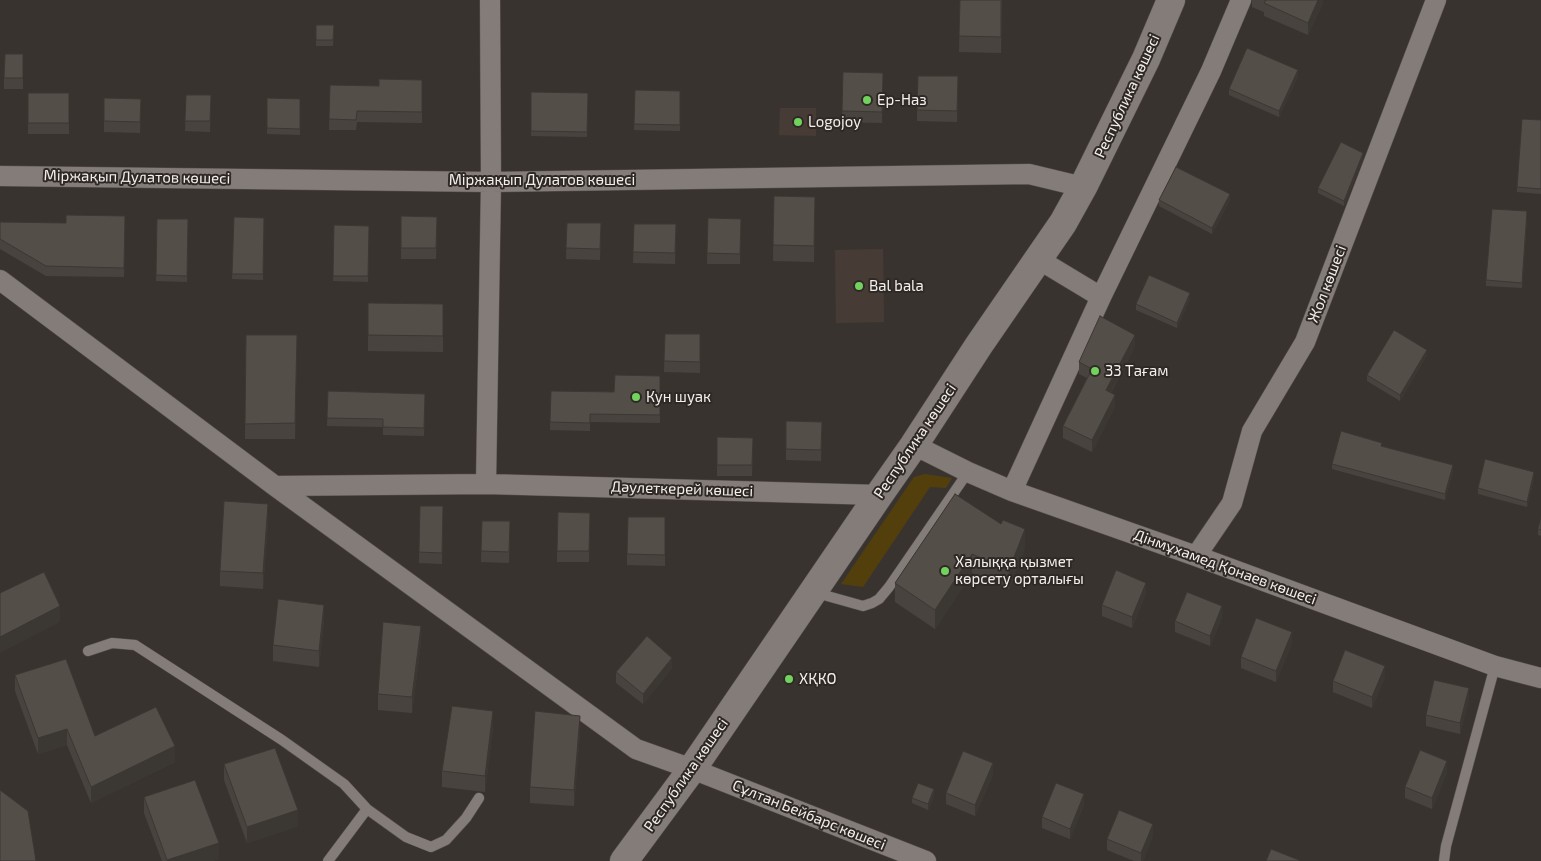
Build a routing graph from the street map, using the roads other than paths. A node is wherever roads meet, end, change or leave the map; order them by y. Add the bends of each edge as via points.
1 (490, 0) edge
2 (1171, 0) edge
3 (1241, 0) edge
4 (1436, 0) edge
5 (0, 176) edge
6 (491, 182) junction
7 (1083, 187) junction
8 (1038, 258) junction
9 (0, 280) edge
10 (1101, 297) junction
11 (914, 445) junction
12 (968, 472) junction
13 (486, 484) junction
14 (275, 486) junction
15 (1012, 491) junction
16 (879, 494) junction
17 (1196, 556) junction
18 (813, 592) junction
19 (88, 651) dead end
20 (1495, 666) junction
21 (1541, 678) edge
22 (692, 769) junction
23 (479, 798) dead end
24 (367, 809) junction
25 (328, 861) edge
26 (624, 861) edge
27 (926, 861) edge
28 (1444, 861) edge

1 - 6 street
2 - 7 main road, Республика көшесі via 1148,55
3 - 10 street via 1211,71
4 - 17 street, Жол көшесі via 1305,342 1252,431 1232,503
5 - 6 street, Міржақып Дулатов көшесі
6 - 7 street, Міржақып Дулатов көшесі via 1029,174
6 - 13 street
7 - 8 main road, Республика көшесі
8 - 10 street
8 - 11 main road, Республика көшесі
9 - 14 street, Сұлтан Бейбарс көшесі
10 - 15 street
11 - 12 street, Дінмұхамед Қонаев көшесі
11 - 16 main road, Республика көшесі
12 - 15 street, Дінмұхамед Қонаев көшесі
12 - 18 lane via 879,599 863,606
13 - 14 street, Дәулеткерей көшесі
13 - 16 street, Дәулеткерей көшесі
14 - 22 street, Сұлтан Бейбарс көшесі via 636,749
15 - 17 street, Дінмұхамед Қонаев көшесі
16 - 18 main road, Республика көшесі
17 - 20 street, Дінмұхамед Қонаев көшесі
18 - 22 main road, Республика көшесі
19 - 24 lane via 112,643 135,645 282,740 344,784
20 - 21 street, Дінмұхамед Қонаев көшесі
20 - 28 lane
22 - 26 main road, Республика көшесі
22 - 27 street, Сұлтан Бейбарс көшесі
23 - 24 lane via 446,840 431,847 406,837
24 - 25 lane

